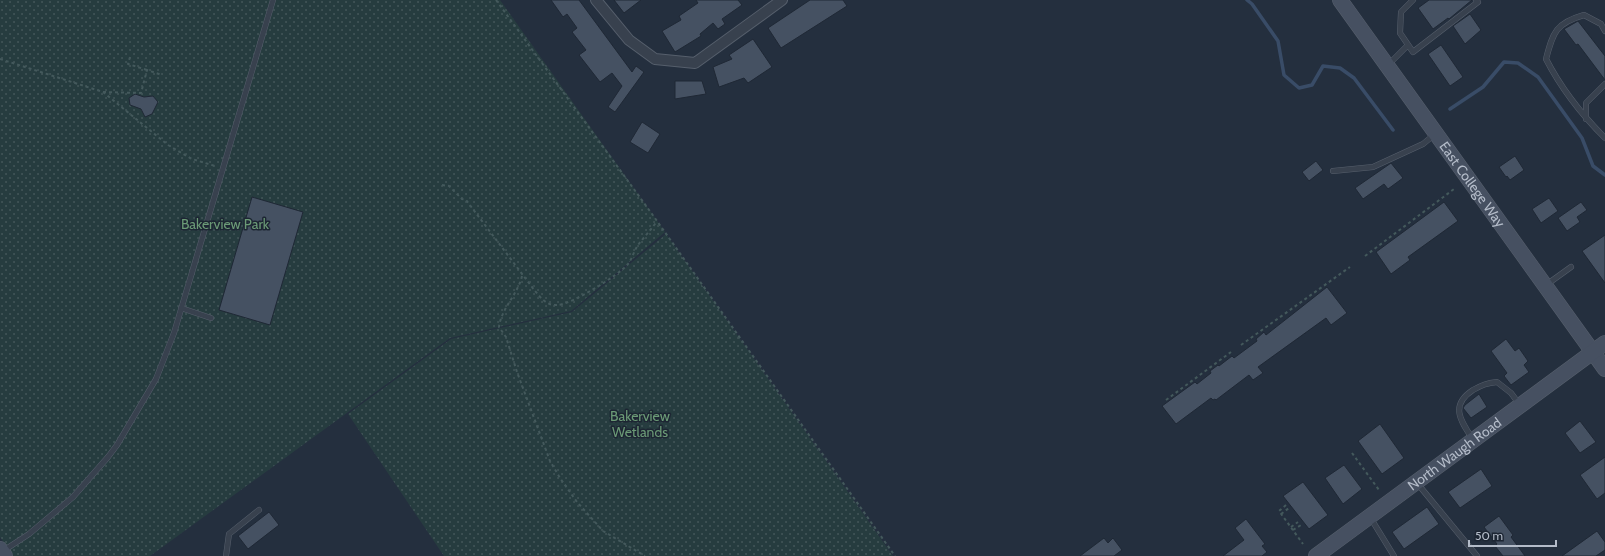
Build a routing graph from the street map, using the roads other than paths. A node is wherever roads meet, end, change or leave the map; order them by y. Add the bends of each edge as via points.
1 (273, 0) edge
2 (596, 0) edge
3 (782, 0) edge
4 (1340, 0) edge
5 (1413, 0) edge
6 (1476, 0) edge
7 (1605, 31) edge
8 (1408, 45) junction
9 (1387, 66) junction
10 (1605, 84) edge
11 (1586, 119) junction
12 (1435, 134) junction
13 (1605, 138) edge
14 (1333, 171) dead end
15 (1571, 267) dead end
16 (1545, 286) junction
17 (181, 308) junction
18 (211, 318) dead end
19 (1599, 347) edge
20 (1605, 369) edge
21 (1521, 406) junction
22 (1474, 440) junction
23 (1416, 482) junction
24 (259, 510) dead end
25 (1370, 516) junction
26 (2, 552) edge
27 (226, 556) edge
28 (1316, 556) edge
29 (1394, 556) edge
30 (1476, 556) edge

1 - 17 lane
2 - 3 street via 629,40 655,59 695,63
4 - 9 main road, East College Way
5 - 8 lane via 1401,12 1400,33
6 - 8 lane via 1478,2 1413,52
7 - 11 lane via 1600,24 1584,15 1567,20 1552,36 1546,59 1559,84
8 - 9 lane
9 - 12 main road, East College Way
10 - 11 lane via 1586,104
11 - 13 lane
12 - 14 lane via 1423,144 1373,167
12 - 16 main road, East College Way
15 - 16 lane
16 - 19 main road, East College Way
17 - 18 lane
17 - 26 lane via 156,379 117,445 73,497 30,534
19 - 20 main road, East College Way
19 - 21 main road, North Waugh Road
21 - 22 main road, North Waugh Road
21 - 22 lane via 1511,393 1497,382 1485,383 1465,396 1459,407 1460,418
22 - 23 main road, North Waugh Road
23 - 25 main road, North Waugh Road
23 - 30 lane
24 - 27 lane via 229,534
25 - 28 main road, North Waugh Road
25 - 29 lane

